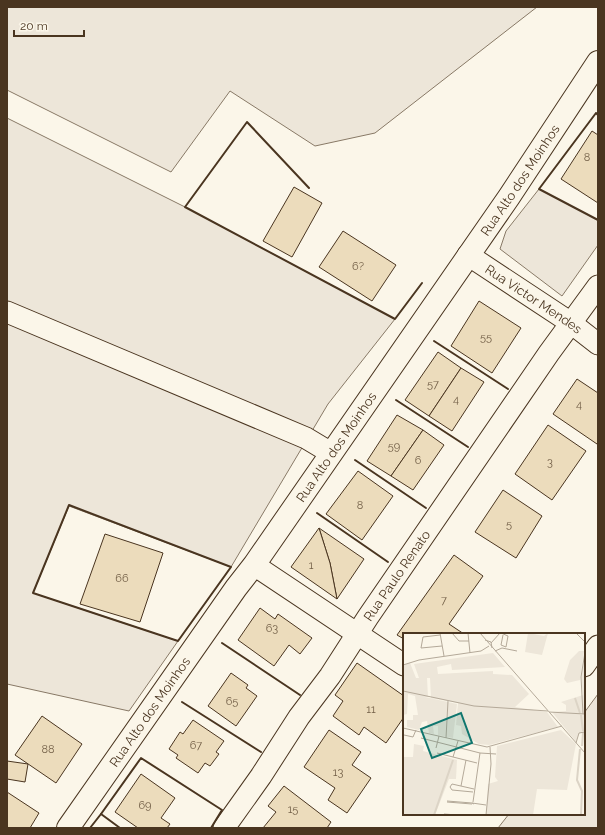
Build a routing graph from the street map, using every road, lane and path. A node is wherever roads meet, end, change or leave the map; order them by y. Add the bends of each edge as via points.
1 (598, 62) edge
2 (468, 255) junction
3 (598, 286) edge
4 (7, 312) edge
5 (571, 323) junction
6 (598, 344) edge
7 (331, 453) junction
8 (254, 564) junction
9 (357, 634) junction
10 (598, 646) edge
11 (403, 664) edge
12 (585, 665) edge
13 (68, 828) edge
14 (224, 828) edge

1 - 2 street, Rua Alto dos Moinhos
2 - 5 street, Rua Victor Mendes
2 - 7 street, Rua Alto dos Moinhos
3 - 5 street, Rua Paulo Renato
4 - 7 street via 306,438
5 - 6 street, Rua Victor Mendes
5 - 9 street, Rua Paulo Renato
7 - 8 street, Rua Alto dos Moinhos
8 - 9 street
8 - 13 street, Rua Alto dos Moinhos
9 - 11 street
9 - 14 street, Rua Paulo Renato
10 - 12 street

